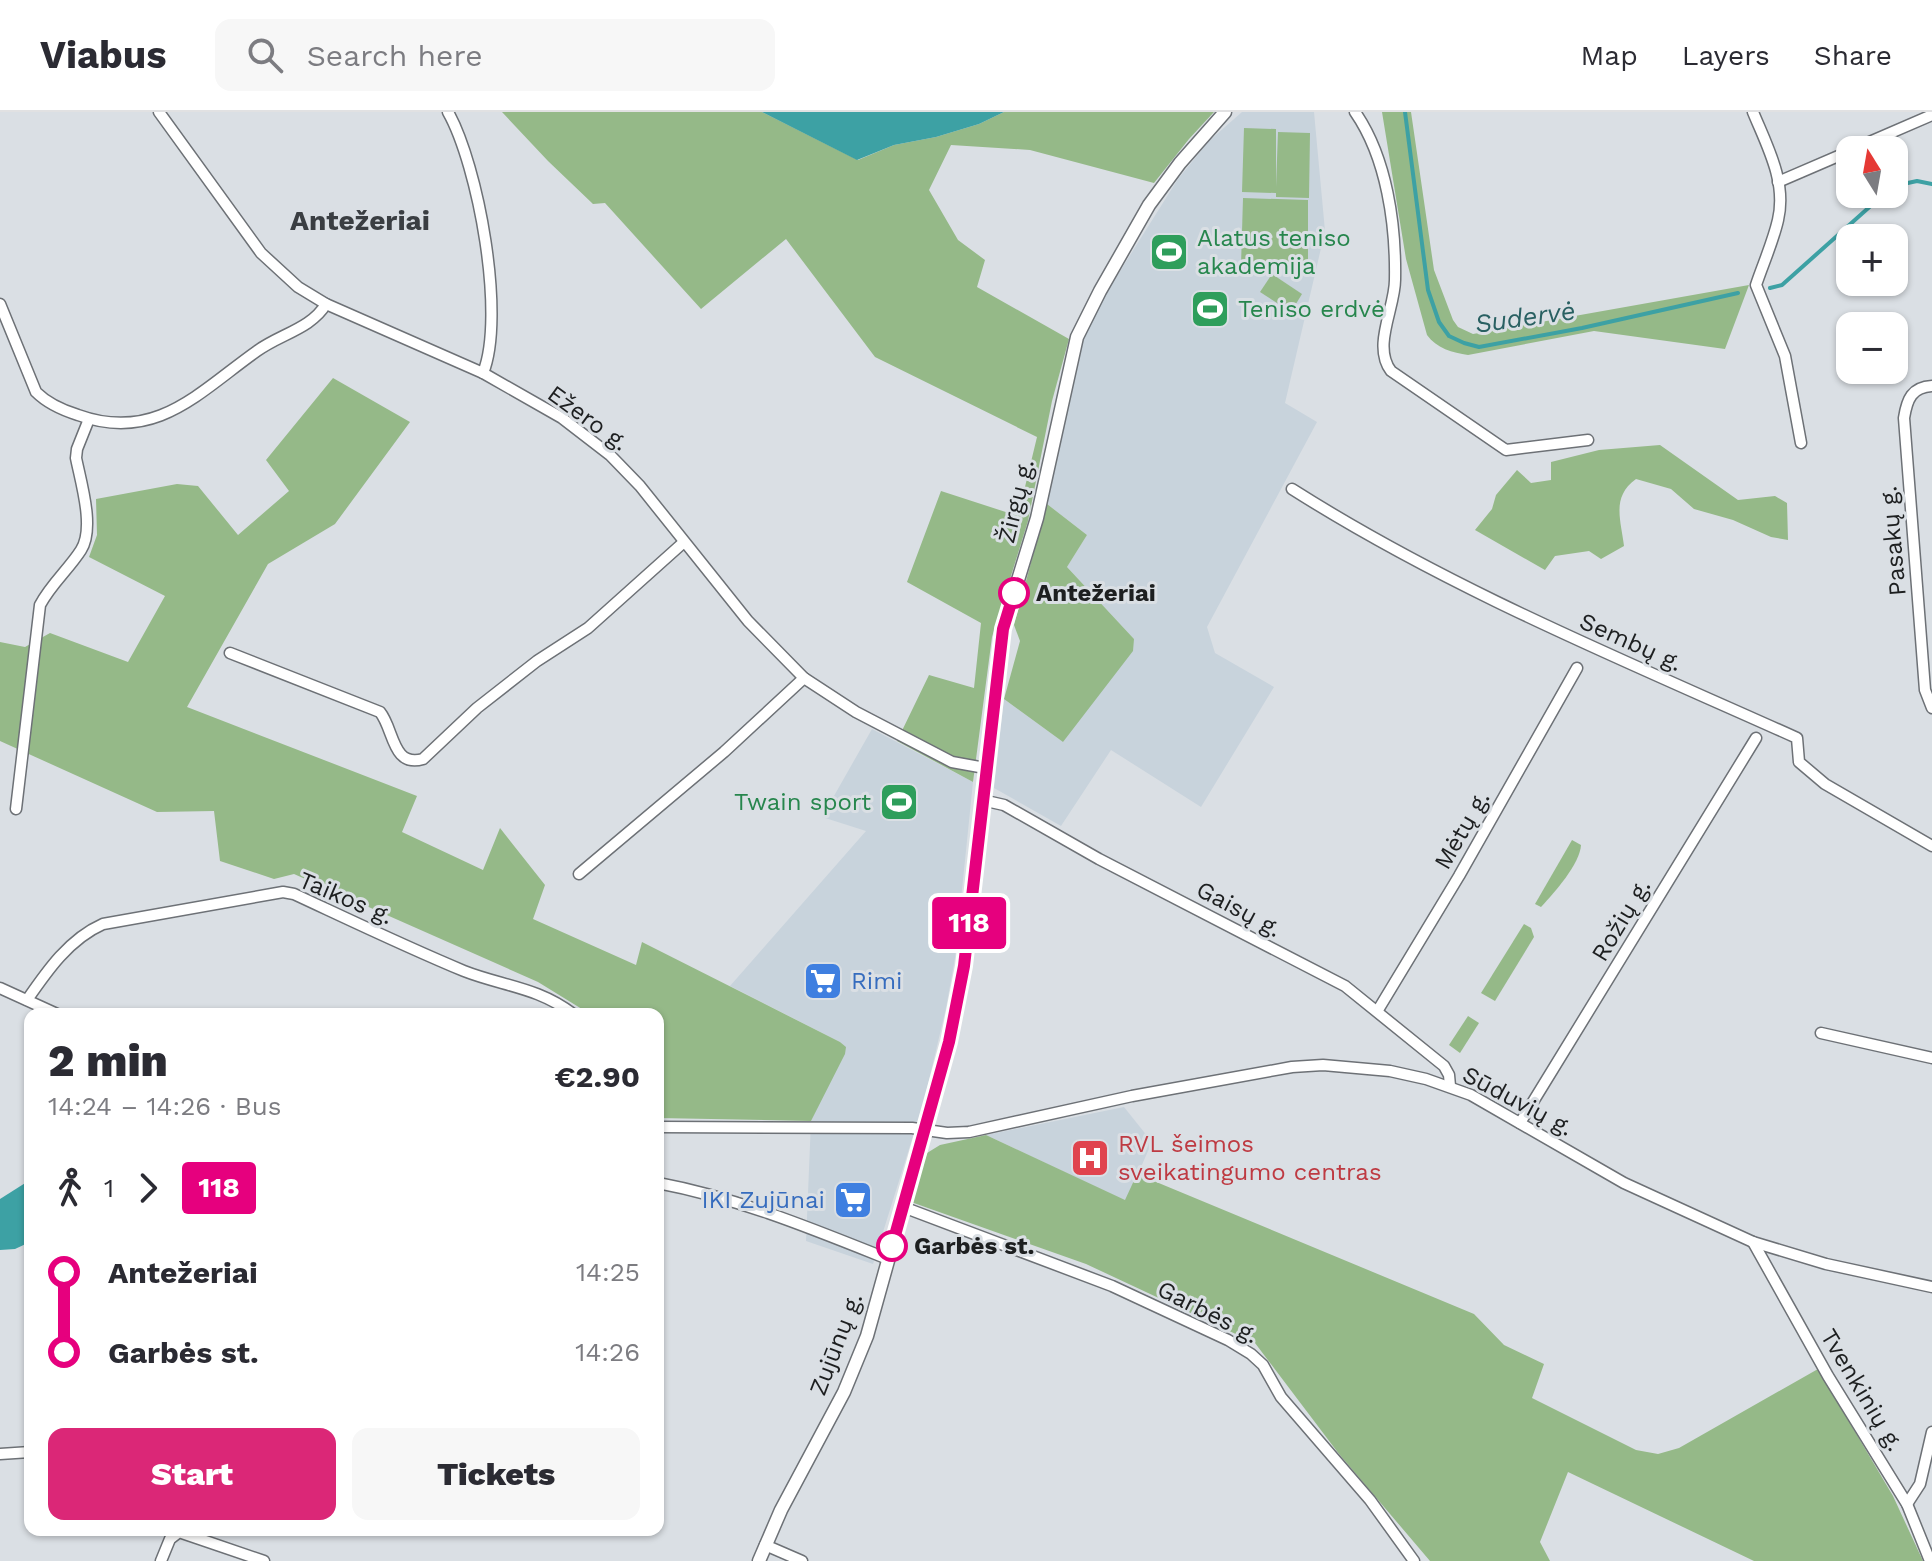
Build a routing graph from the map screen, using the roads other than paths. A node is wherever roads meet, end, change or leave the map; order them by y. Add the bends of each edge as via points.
1 (159, 112) edge
2 (448, 112) edge
3 (1225, 112) edge
4 (1355, 112) edge
5 (1753, 112) edge
6 (1932, 115) edge
7 (1883, 136) edge
8 (1836, 157) edge
9 (1778, 182) junction
10 (0, 304) edge
11 (326, 304) junction
12 (483, 373) junction
13 (1932, 386) edge
14 (89, 419) junction
15 (1588, 440) dead end
16 (1801, 443) dead end
17 (1292, 489) dead end
18 (684, 542) junction
19 (230, 653) dead end
20 (1928, 659) edge
21 (1577, 668) dead end
22 (804, 678) junction
23 (1932, 708) edge
24 (1756, 738) dead end
25 (985, 768) junction
26 (982, 800) junction
27 (16, 809) dead end
28 (1932, 846) edge
29 (579, 874) dead end
30 (0, 988) edge
31 (27, 1000) junction
32 (44, 1008) edge
33 (563, 1008) edge
34 (1378, 1010) junction
35 (1821, 1033) dead end
36 (1932, 1058) edge
37 (1450, 1086) junction
38 (1520, 1123) junction
39 (664, 1127) edge
40 (924, 1131) junction
41 (664, 1184) edge
42 (903, 1207) junction
43 (1753, 1242) junction
44 (888, 1259) junction
45 (1932, 1287) edge
46 (1932, 1432) edge
47 (24, 1452) edge
48 (0, 1454) edge
49 (1907, 1504) junction
50 (174, 1536) edge
51 (191, 1536) edge
52 (765, 1545) junction
53 (161, 1561) edge
54 (264, 1561) edge
55 (759, 1561) edge
56 (802, 1561) edge
57 (1414, 1561) edge
58 (1930, 1561) edge

1 - 11 street, Ežero g. via 261,253
2 - 12 street via 470,165 492,283
3 - 25 street, Žirgų g. via 1149,205 1077,337 1037,518 1003,629
4 - 15 street via 1381,168 1394,246 1396,283 1383,351 1386,365 1506,450
5 - 9 street
6 - 7 street
8 - 9 street
9 - 16 street via 1778,219 1756,285 1785,356
10 - 14 street via 36,392 52,405
11 - 12 street, Ežero g.
11 - 14 street via 313,320 258,350 174,411 117,425
12 - 18 street, Ežero g. via 562,418 597,445 640,486
13 - 20 street, Pasakų g. via 1911,394 1904,418
14 - 27 street via 76,458 88,533 40,605
17 - 28 street, Sembų g. via 1448,579 1797,738 1799,762 1825,784
18 - 19 street via 588,628 537,661 415,761 399,755 380,712
18 - 22 street, Ežero g. via 748,621
20 - 23 street, Pasakų g. via 1925,690
21 - 34 street, Mėtų g.
22 - 25 street, Ežero g. via 952,762
22 - 29 street
24 - 38 street, Rožių g.
25 - 26 street, Žirgų g.
26 - 34 street, Gaisų g. via 1004,805 1345,986
26 - 40 street, Žirgų g. via 964,966
30 - 31 street
31 - 32 street
31 - 33 street, Taikos g. via 68,948 103,924 283,892 468,973 522,987
34 - 37 street, Gaisų g. via 1444,1066
35 - 36 street
37 - 38 street, Sūduvių g.
37 - 40 street, Sūduvių g. via 1358,1067 1292,1067 969,1132
38 - 43 street, Sūduvių g. via 1624,1183
39 - 40 street, Sūduvių g.
40 - 42 street, Zujūnų g.
41 - 44 street via 777,1215
42 - 44 street, Zujūnų g.
42 - 57 street, Garbės g. via 1112,1286 1251,1354
43 - 45 street, Sūduvių g.
43 - 49 street, Tvenkinių g.
44 - 52 street, Zujūnų g. via 857,1364
46 - 49 street via 1920,1484
47 - 48 street
49 - 58 street, Tvenkinių g.
50 - 53 street
51 - 54 street
52 - 55 street, Zujūnų g.
52 - 56 street

